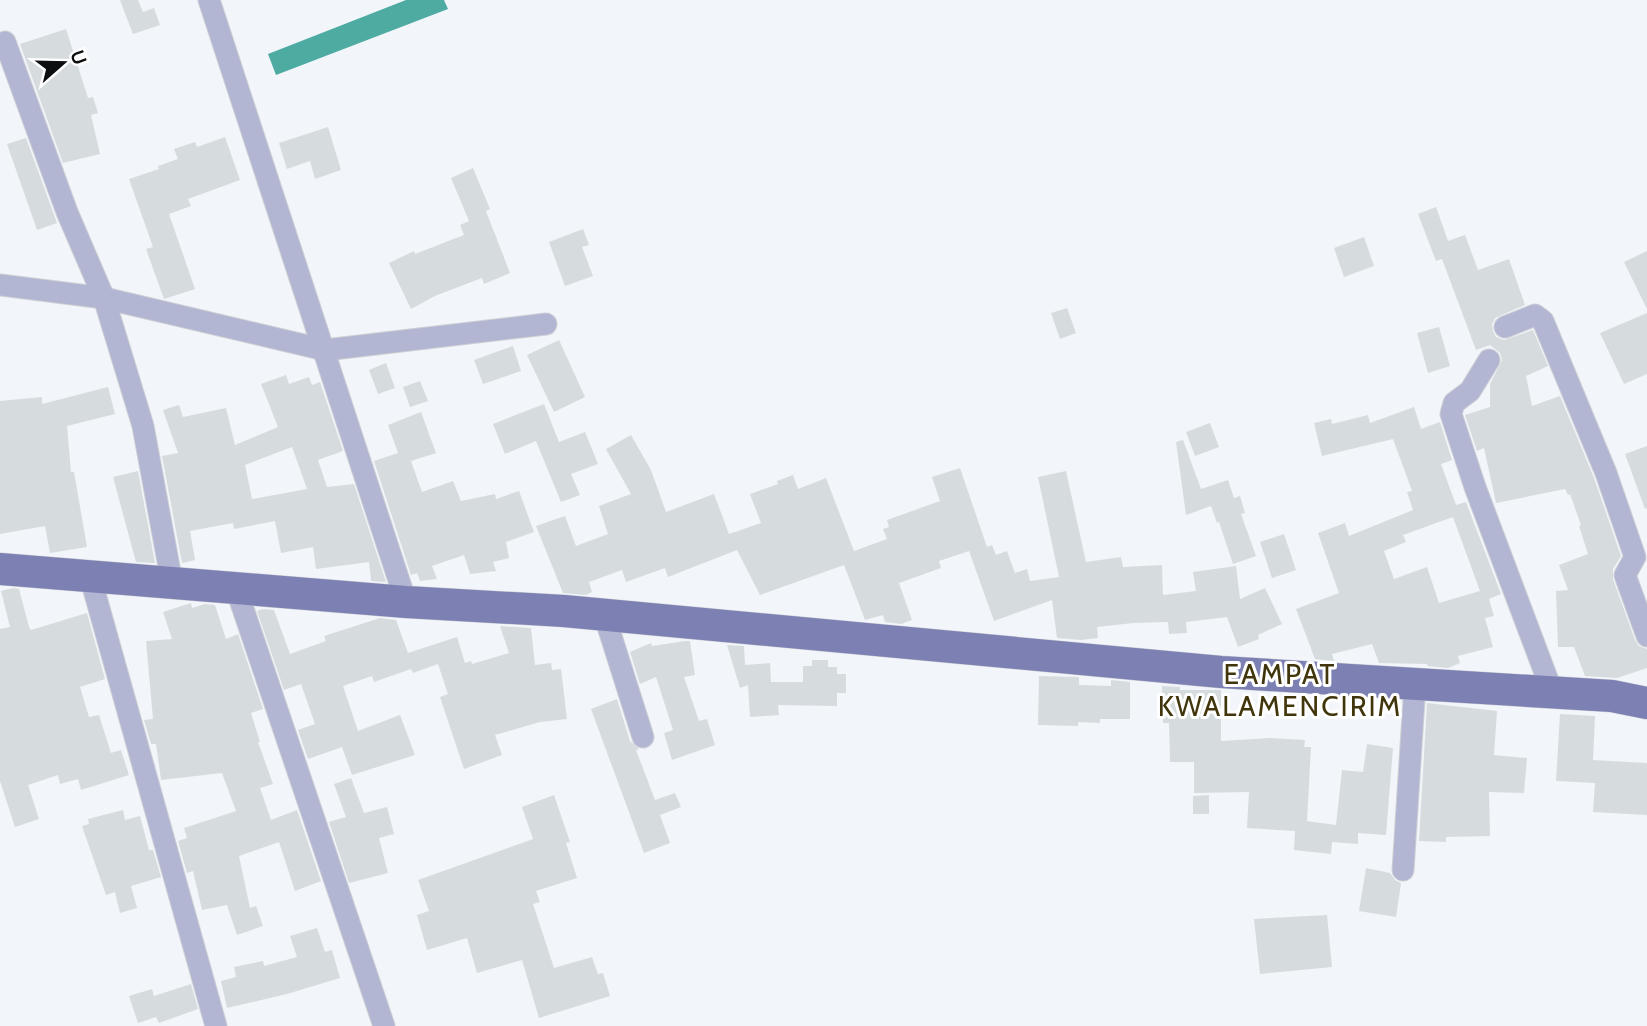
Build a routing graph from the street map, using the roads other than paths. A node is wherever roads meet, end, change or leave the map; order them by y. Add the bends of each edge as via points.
1 (209, 0) edge
2 (5, 42) dead end
3 (0, 285) edge
4 (104, 298) junction
5 (546, 324) dead end
6 (1506, 327) dead end
7 (325, 350) junction
8 (1489, 360) dead end
9 (0, 569) edge
10 (90, 576) junction
11 (172, 583) junction
12 (236, 588) junction
13 (407, 601) junction
14 (604, 614) junction
15 (1647, 636) edge
16 (1415, 684) junction
17 (1553, 694) junction
18 (1647, 703) edge
19 (643, 737) dead end
20 (1403, 870) dead end
21 (216, 1026) edge
22 (384, 1026) edge

1 - 7 street
2 - 4 street
3 - 4 street
4 - 7 street
4 - 11 street via 143,426
5 - 7 street
6 - 15 street via 1535,315 1543,321 1635,557 1625,575
7 - 13 street
8 - 17 street via 1451,414
9 - 10 main road
10 - 11 main road
10 - 21 street
11 - 12 main road
12 - 13 main road
12 - 22 street
13 - 14 main road
14 - 16 main road via 1221,673
14 - 19 street
16 - 17 main road
16 - 20 street
17 - 18 main road via 1612,696

